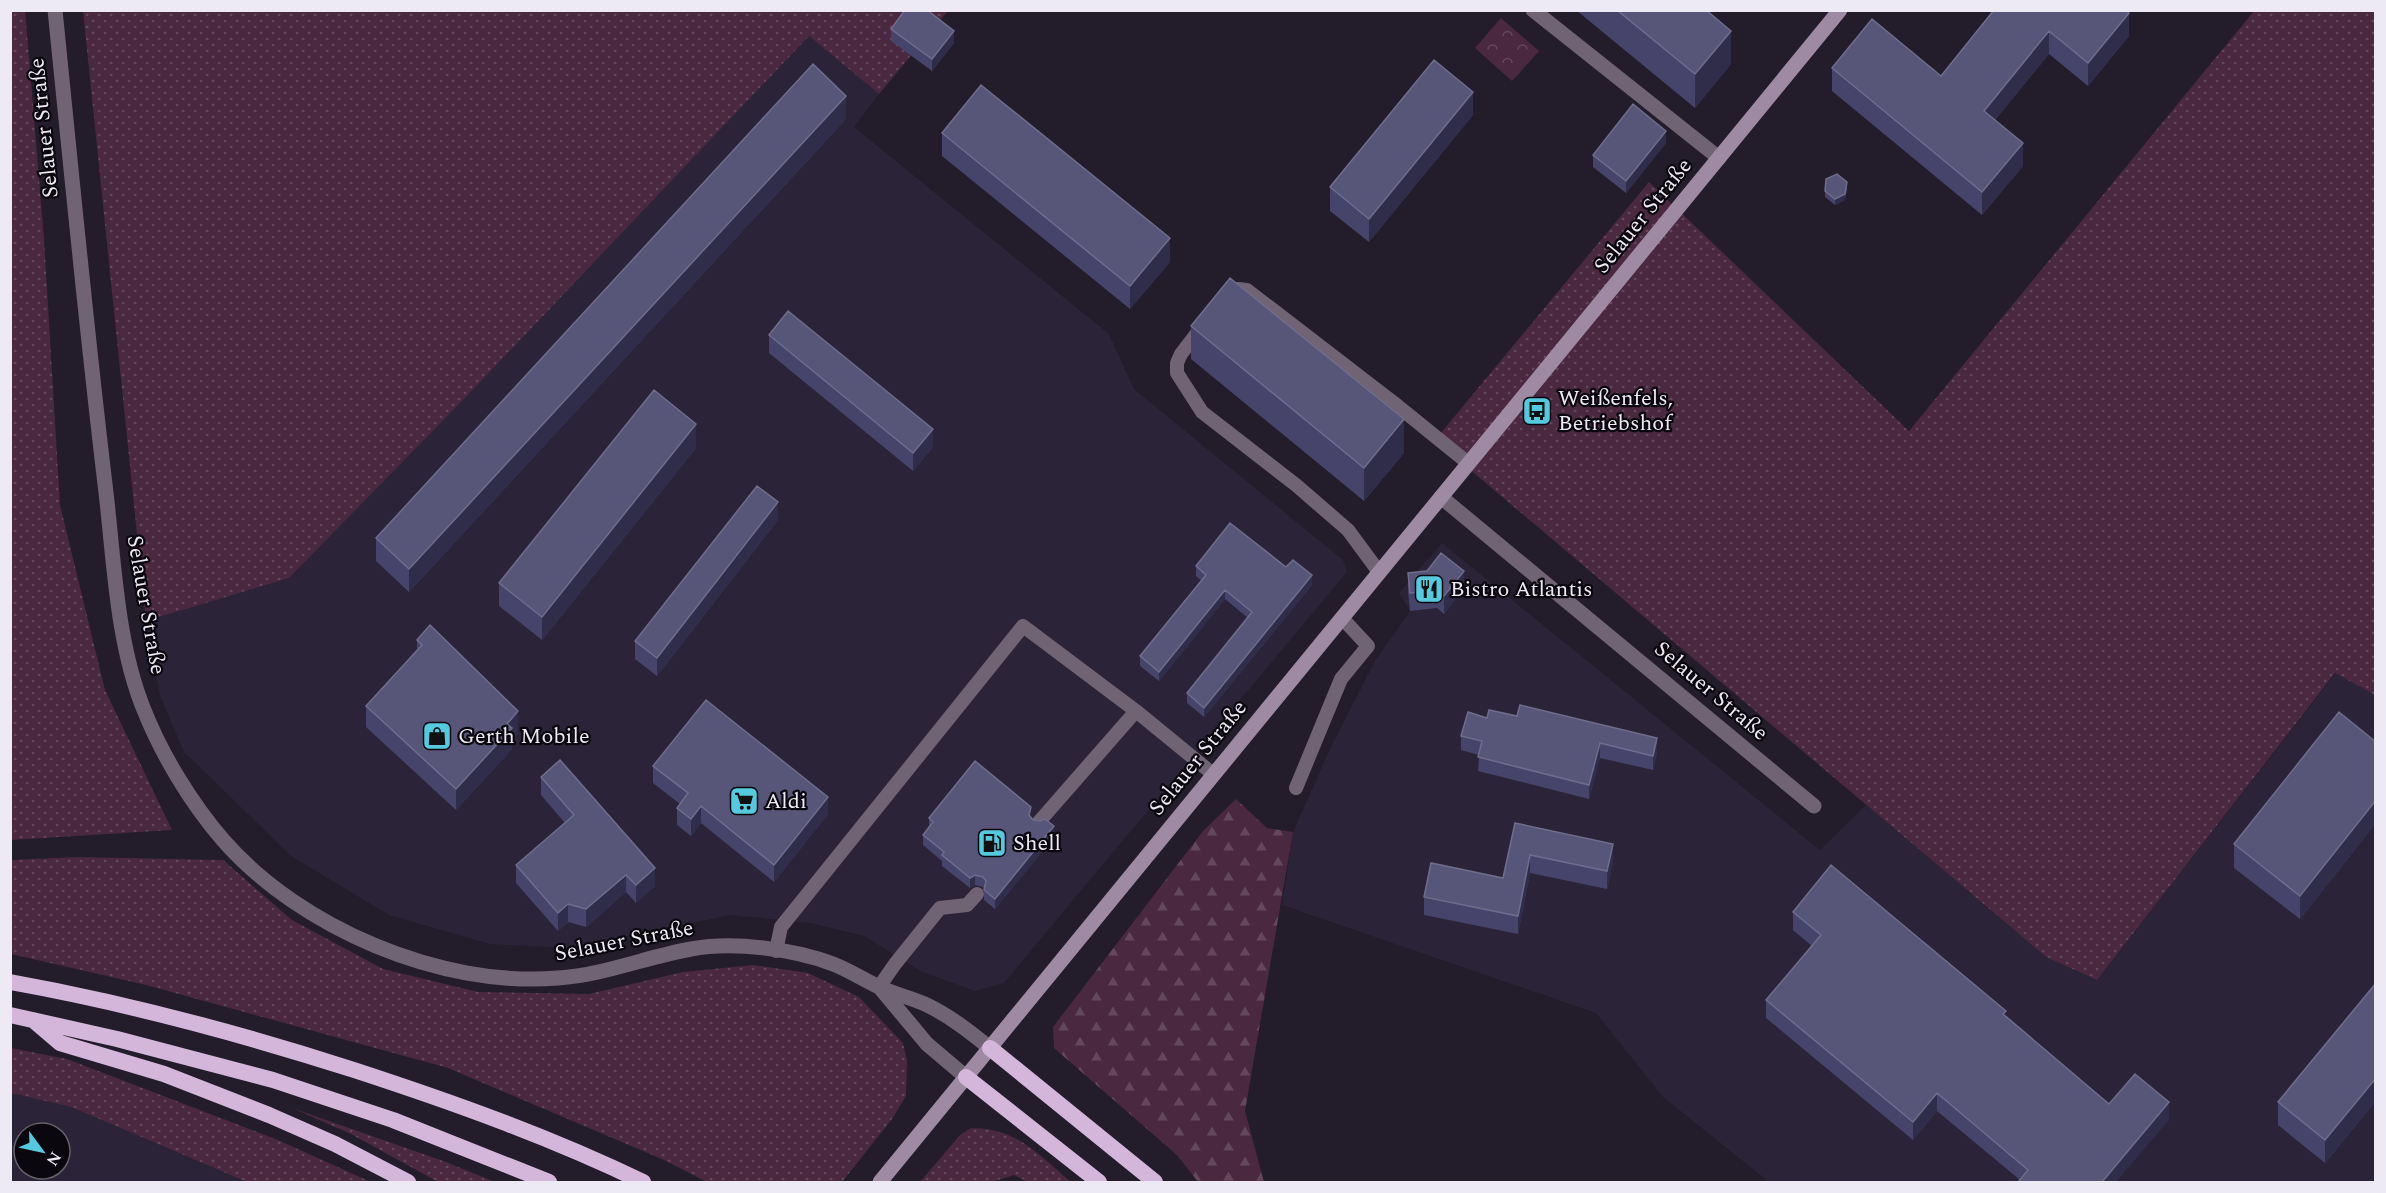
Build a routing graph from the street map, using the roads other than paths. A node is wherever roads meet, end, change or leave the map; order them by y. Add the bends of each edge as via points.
1 (55, 10) edge
2 (1533, 10) edge
3 (1840, 10) edge
4 (1719, 158) junction
5 (1222, 302) edge
6 (1209, 319) edge
7 (1468, 464) junction
8 (1441, 497) junction
9 (1379, 572) junction
10 (1342, 618) junction
11 (1136, 711) junction
12 (1214, 774) junction
13 (1296, 788) dead end
14 (1814, 806) dead end
15 (1038, 824) edge
16 (977, 894) dead end
17 (776, 951) junction
18 (10, 982) edge
19 (879, 987) junction
20 (10, 1014) edge
21 (30, 1017) junction
22 (990, 1048) junction
23 (966, 1077) junction
24 (408, 1182) edge
25 (549, 1182) edge
26 (643, 1182) edge
27 (880, 1182) edge
28 (1099, 1182) edge
29 (1155, 1182) edge

1 - 17 street, Selauer Straße via 93,384 124,637 143,709 201,812 257,873 316,916 349,934 437,965 489,976 555,979 597,974 694,948
2 - 4 street, Selauer Straße
3 - 4 main road, Selauer Straße
4 - 7 main road, Selauer Straße
5 - 7 lane via 1229,293 1247,290
6 - 9 lane via 1177,363 1177,374 1202,412 1348,530
7 - 8 main road, Selauer Straße
8 - 9 main road, Selauer Straße
8 - 14 street, Selauer Straße
9 - 10 main road, Selauer Straße
10 - 12 main road, Selauer Straße
10 - 13 lane via 1368,646 1341,679
11 - 12 lane
11 - 15 lane
11 - 17 lane via 1023,626 780,927
12 - 22 main road, Selauer Straße
16 - 19 lane via 967,906 940,908
17 - 19 street, Selauer Straße via 834,964
18 - 26 highway via 127,1006 284,1048 523,1130
19 - 22 street, Selauer Straße via 925,1004 959,1023
19 - 23 street, Selauer Straße via 924,1040
20 - 21 highway
21 - 24 highway via 60,1043 164,1074 250,1108 335,1144
21 - 25 highway via 273,1080 393,1120
22 - 23 main road, Selauer Straße
22 - 29 highway
23 - 27 main road, Selauer Straße
23 - 28 highway

